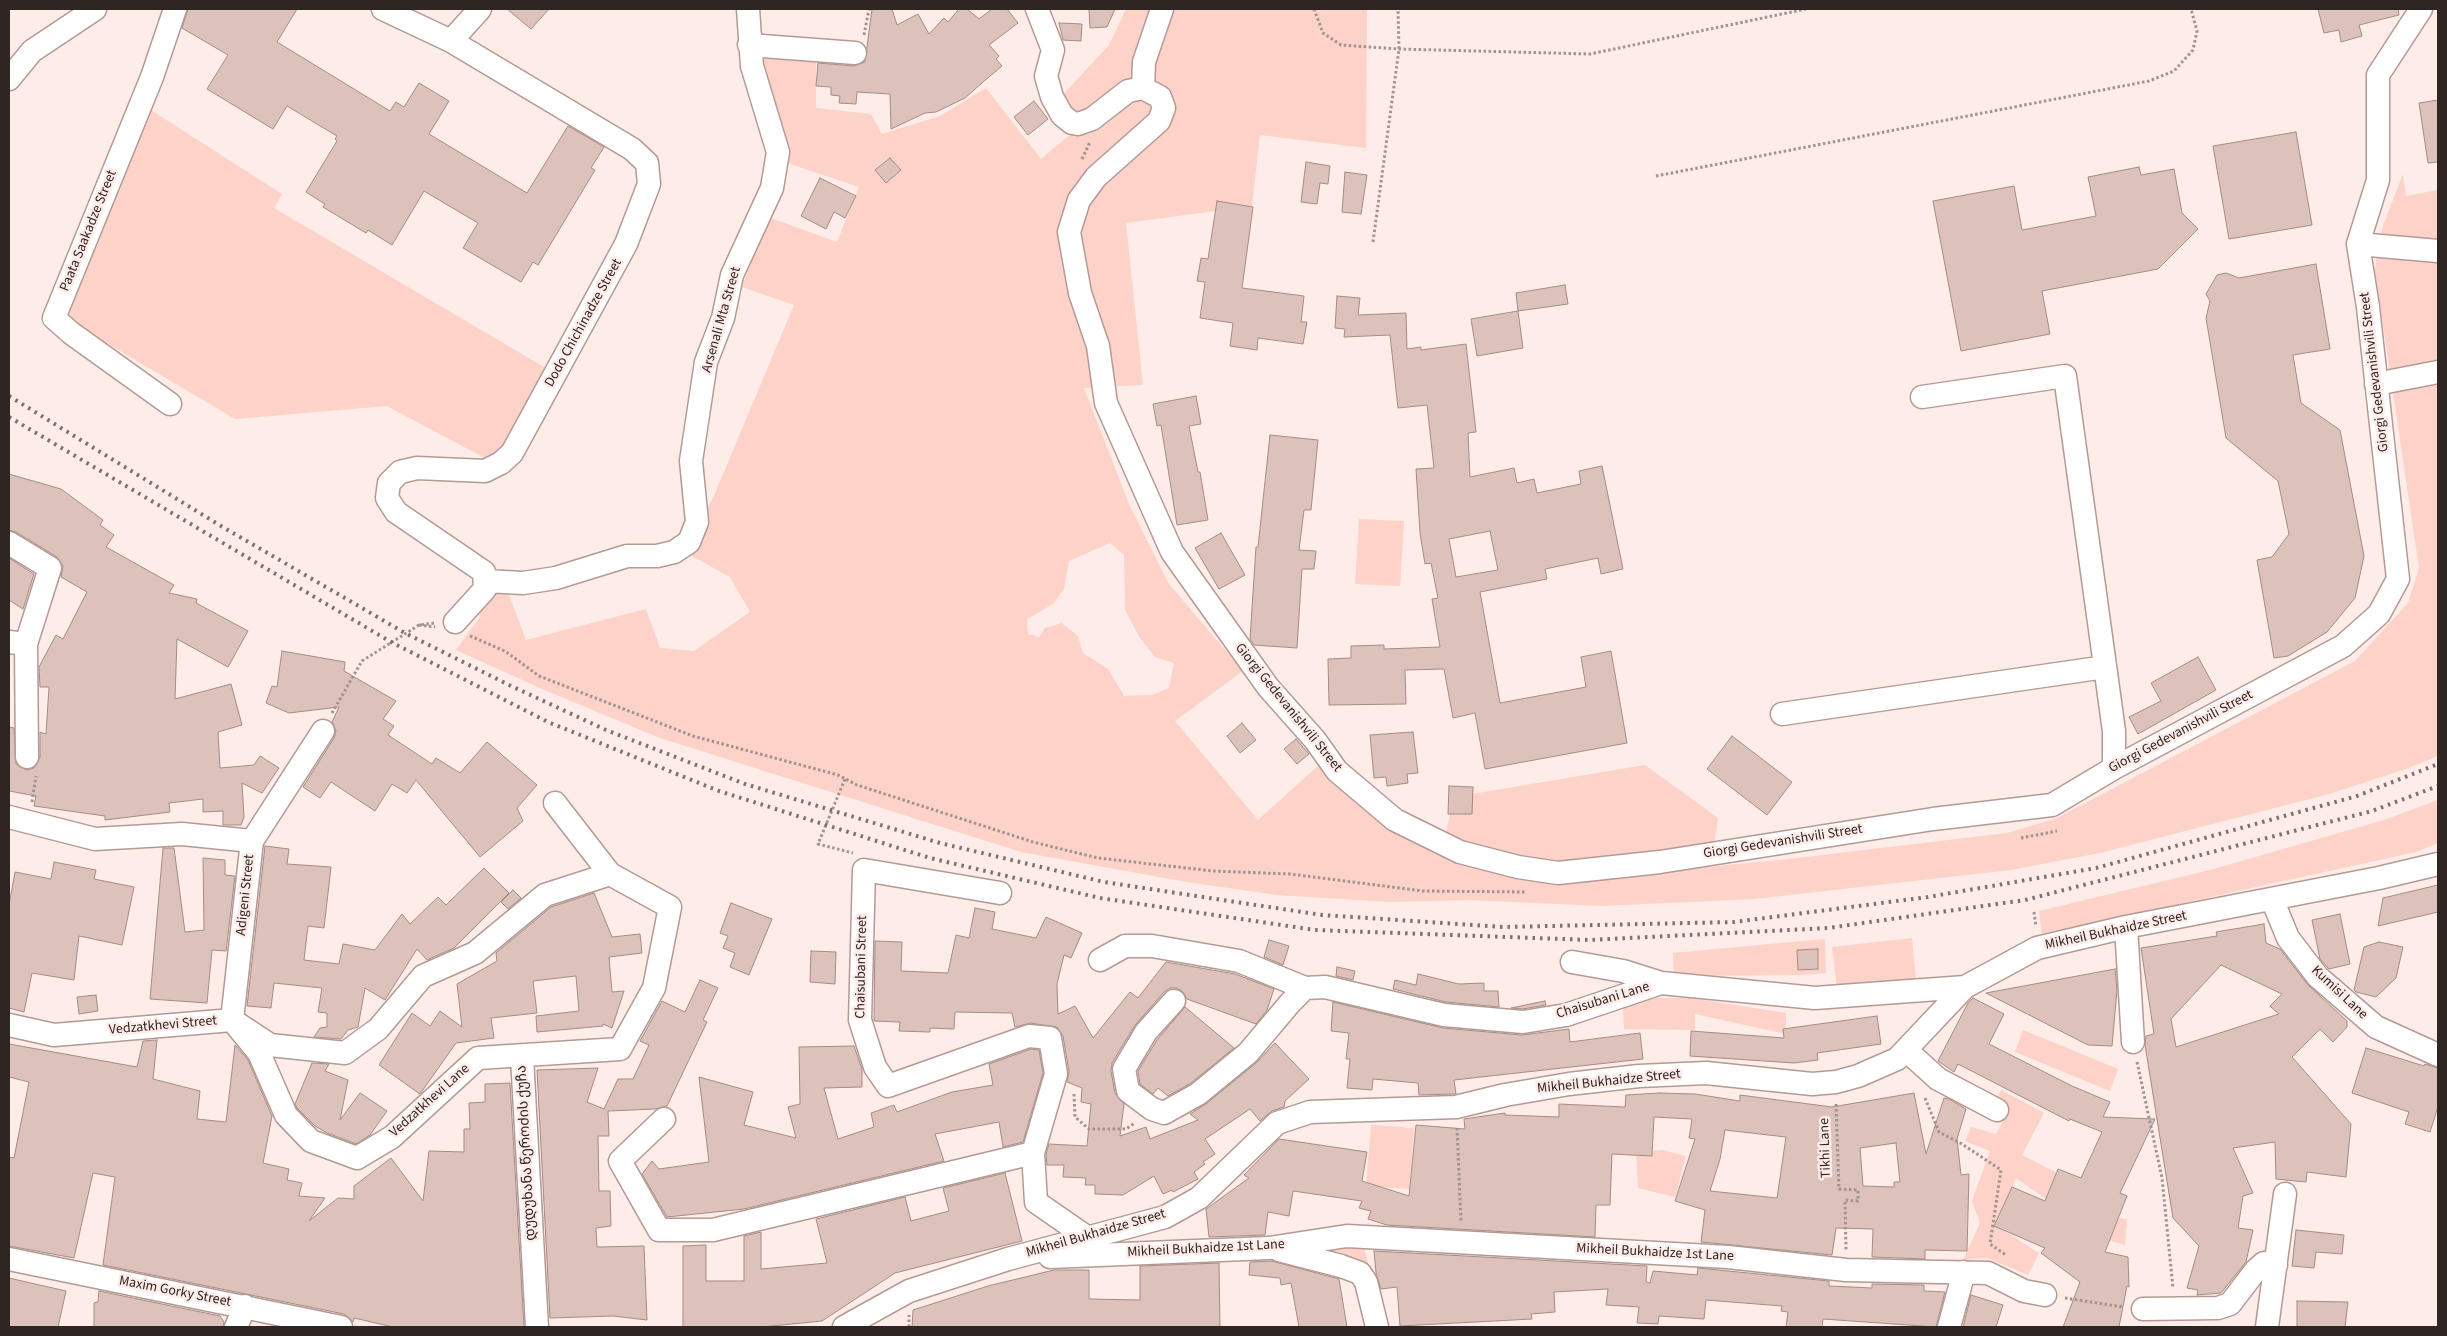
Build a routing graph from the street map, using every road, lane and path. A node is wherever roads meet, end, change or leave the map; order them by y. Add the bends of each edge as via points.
1 (95, 9) edge
2 (175, 9) edge
3 (382, 9) edge
4 (480, 9) edge
5 (748, 9) edge
6 (1037, 9) edge
7 (1162, 9) edge
8 (1314, 9) edge
9 (1398, 9) edge
10 (1806, 9) edge
11 (2192, 9) edge
12 (2421, 9) edge
13 (451, 41) junction
14 (749, 45) junction
15 (1399, 49) junction
16 (855, 53) dead end
17 (9, 78) edge
18 (1143, 88) junction
19 (1656, 176) dead end
20 (1373, 242) dead end
21 (2358, 244) junction
22 (2438, 251) edge
23 (2438, 372) edge
24 (2376, 384) junction
25 (1922, 397) dead end
26 (170, 404) dead end
27 (9, 542) edge
28 (486, 581) junction
29 (419, 625) junction
30 (456, 629) junction
31 (17, 643) edge
32 (2105, 667) junction
33 (334, 711) dead end
34 (1782, 714) dead end
35 (323, 732) dead end
36 (27, 758) joint
37 (2114, 768) junction
38 (845, 779) junction
39 (555, 803) dead end
40 (32, 805) dead end
41 (9, 817) edge
42 (2057, 831) dead end
43 (2021, 838) dead end
44 (252, 841) junction
45 (2438, 864) edge
46 (869, 871) junction
47 (610, 874) junction
48 (1529, 892) dead end
49 (1000, 893) dead end
50 (2272, 899) junction
51 (2034, 912) dead end
52 (2126, 927) junction
53 (2036, 929) dead end
54 (1100, 960) dead end
55 (1572, 962) dead end
56 (1661, 983) junction
57 (1965, 987) junction
58 (1305, 988) junction
59 (1174, 1001) dead end
60 (232, 1020) junction
61 (9, 1025) edge
62 (2133, 1042) joint
63 (1906, 1050) junction
64 (2438, 1055) edge
65 (522, 1057) junction
66 (1056, 1074) junction
67 (1836, 1082) junction
68 (1921, 1089) dead end
69 (1456, 1107) junction
70 (1152, 1109) junction
71 (1997, 1110) dead end
72 (664, 1119) dead end
73 (1033, 1153) junction
74 (2286, 1194) dead end
75 (1088, 1238) junction
76 (1461, 1243) junction
77 (1269, 1248) junction
78 (2011, 1258) dead end
79 (9, 1259) edge
80 (1008, 1259) junction
81 (2276, 1264) junction
82 (1846, 1270) junction
83 (1964, 1272) junction
84 (2174, 1290) dead end
85 (2045, 1295) joint
86 (245, 1306) junction
87 (2143, 1309) joint
88 (236, 1327) edge
89 (341, 1327) edge
90 (537, 1327) edge
91 (844, 1327) edge
92 (1377, 1327) edge
93 (1949, 1327) edge
94 (2267, 1327) edge

1 - 17 street via 32,51
2 - 26 street, Paata Saakadze Street via 152,77 54,318
3 - 13 street, Dodo Chichinadze Street
4 - 13 street
5 - 14 street, Arsenali Mta Street
6 - 18 street via 1053,50 1046,76 1052,97 1062,115 1072,123 1092,119 1128,91
7 - 18 street via 1144,62
8 - 15 path via 1323,33 1341,45
9 - 15 path
10 - 15 path via 1590,54
11 - 19 path via 2197,31 2193,50 2174,70 2149,81
12 - 21 street, Giorgi Gedevanishvili Street via 2378,75 2378,180
13 - 28 street, Dodo Chichinadze Street via 632,149 647,163 649,184 626,244 512,453 485,471 417,468 400,472 389,483 387,498 396,512 484,572
14 - 16 street
14 - 28 street, Arsenali Mta Street via 752,66 778,152 772,188 732,275 723,318 706,362 692,461 697,522 689,542 674,552 658,556 627,556 556,578 523,583
15 - 20 path
18 - 37 street, Giorgi Gedevanishvili Street via 1160,97 1164,108 1159,121 1096,177 1079,200 1069,232 1080,293 1098,346 1106,403 1172,552 1268,687 1337,771 1395,820 1460,852 1518,867 1558,873 1660,862 1933,819 2052,805
21 - 22 street
21 - 24 street, Giorgi Gedevanishvili Street
23 - 24 street
24 - 37 street, Giorgi Gedevanishvili Street via 2398,579 2379,614 2343,646
25 - 32 street via 2065,376
27 - 31 street via 50,568
28 - 30 street via 485,589
29 - 30 path
29 - 30 path
29 - 33 path via 362,661
30 - 38 path via 505,651 539,676 693,736
31 - 36 street
32 - 34 street
32 - 37 street via 2114,731
35 - 44 street, Adigeni Street
36 - 40 path via 36,773
38 - 46 path via 818,844 858,855
38 - 48 path via 1033,842 1098,858 1213,871 1290,874 1423,891
39 - 47 street
41 - 44 street via 95,839 182,834
42 - 43 path
44 - 60 street, Adigeni Street
45 - 50 street, Mikheil Bukhaidze Street
46 - 49 street
46 - 66 street, Chaisubani Street via 864,870 860,1020 875,1067 888,1086 1029,1036 1050,1038
47 - 60 street, Vedzatkhevi Street via 545,895 475,953 423,976 378,1029 345,1053 270,1045
47 - 65 street, დუდუხანა წეროძის ქუჩა via 670,907 654,988 620,1049
50 - 52 street, Mikheil Bukhaidze Street
50 - 64 street, Kumisi Lane via 2288,938 2318,978 2376,1027
51 - 53 path
52 - 57 street, Mikheil Bukhaidze Street via 2037,948
52 - 62 street
54 - 58 street, Chaisubani Lane via 1126,946 1152,946 1239,961
55 - 56 street via 1623,971
56 - 57 street, Chaisubani Lane via 1815,998
56 - 58 street, Chaisubani Lane via 1566,1015 1523,1022 1444,1015 1325,987
57 - 63 street, Mikheil Bukhaidze Street
58 - 70 street via 1248,1053 1198,1094 1164,1113
59 - 70 street via 1146,1032 1124,1069 1128,1091
60 - 61 street, Vedzatkhevi Street via 54,1035
60 - 65 street, Vedzatkhevi Lane via 259,1053 286,1115 311,1141 357,1158 392,1137 478,1058
62 - 84 path via 2162,1178
63 - 67 street, Mikheil Bukhaidze Street via 1897,1059
63 - 71 street via 1938,1079
65 - 90 street, დუდუხანა წეროძის ქუჩა
66 - 70 path via 1068,1081 1074,1093 1075,1117 1089,1129 1126,1129
66 - 73 street, Chaisubani Street
67 - 69 street, Mikheil Bukhaidze Street via 1812,1084 1706,1073 1639,1076 1569,1084
67 - 82 path, Tikhi Lane via 1839,1189 1858,1190 1858,1201 1845,1200
68 - 78 path via 1939,1132 2001,1170 1990,1244
69 - 75 street, Mikheil Bukhaidze Street via 1310,1112 1278,1123 1199,1198 1165,1217
69 - 76 path
72 - 73 street via 620,1161 659,1230 713,1230
73 - 75 street, Chaisubani Street via 1036,1202
74 - 81 street
75 - 80 street, Mikheil Bukhaidze Street
76 - 77 street, Mikheil Bukhaidze 1st Lane via 1347,1236
76 - 82 street, Mikheil Bukhaidze 1st Lane via 1728,1257
77 - 80 street, Mikheil Bukhaidze 1st Lane
77 - 92 street via 1360,1273 1366,1282
79 - 86 street, Maxim Gorky Street
80 - 91 street, Mikheil Bukhaidze Street via 909,1291
81 - 87 street via 2264,1263 2230,1304 2218,1308
81 - 94 street
82 - 83 street, Mikheil Bukhaidze 1st Lane
83 - 85 street, Mikheil Bukhaidze 1st Lane via 1988,1273 2024,1291
83 - 93 street
85 - 87 path
86 - 88 street
86 - 89 street, Maxim Gorky Street

